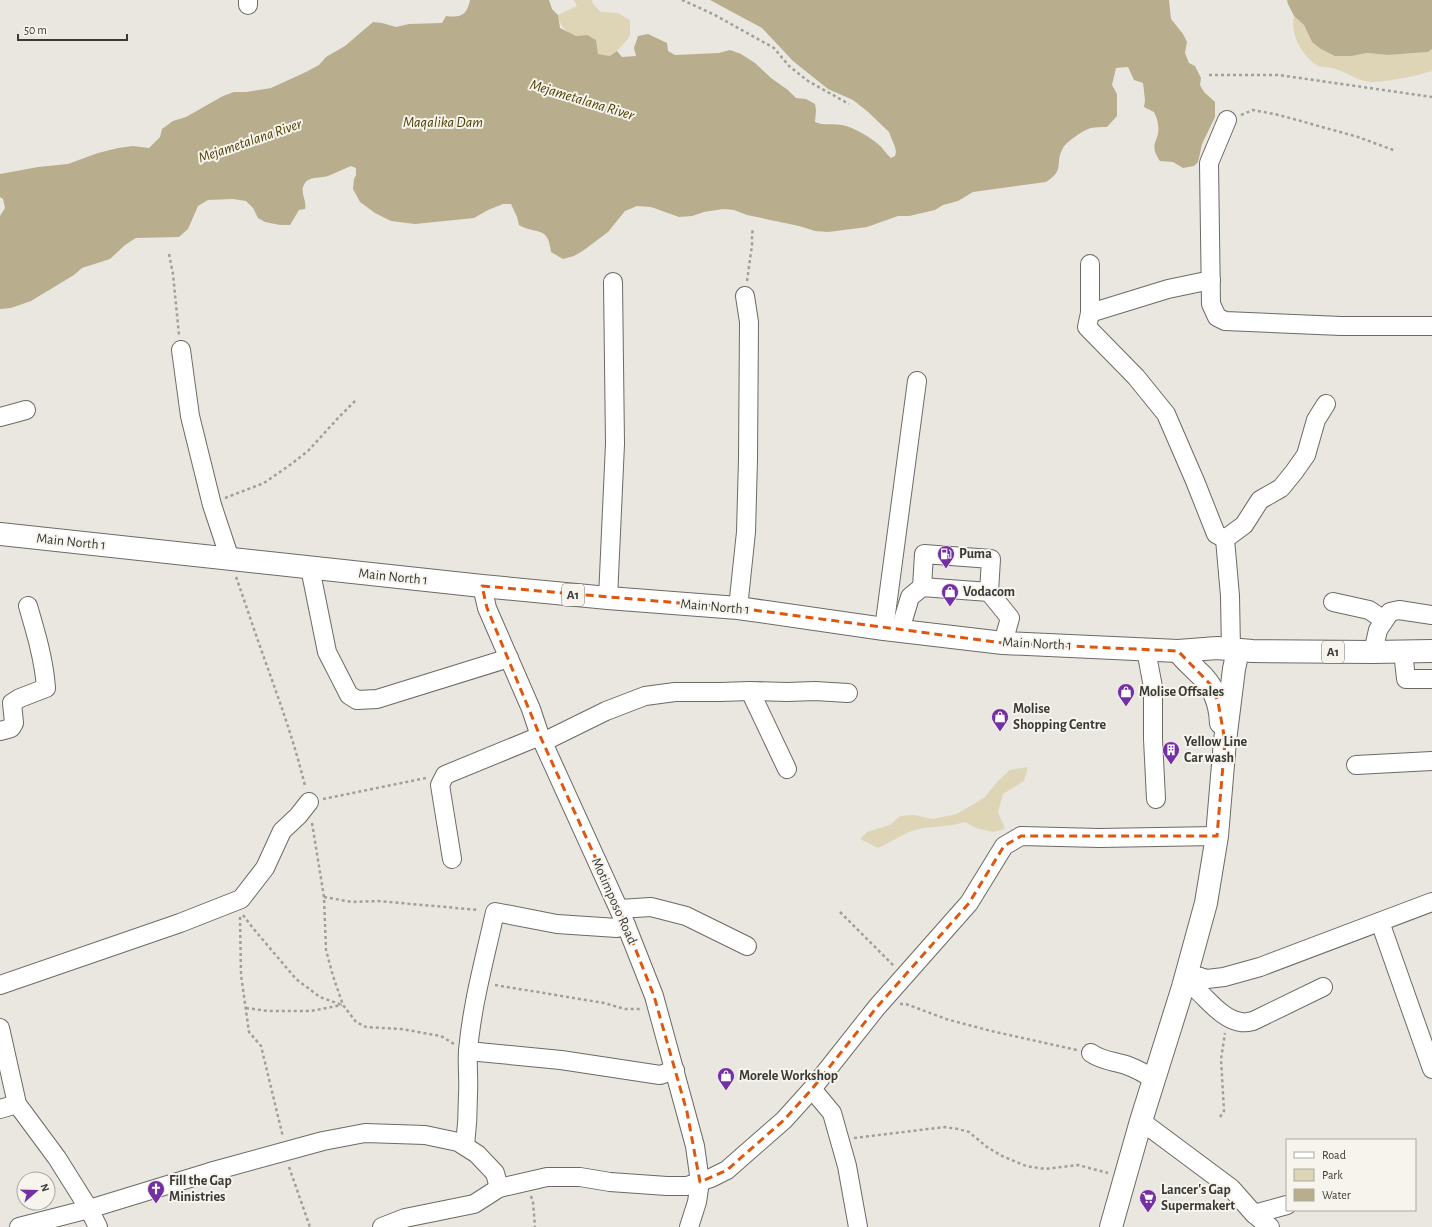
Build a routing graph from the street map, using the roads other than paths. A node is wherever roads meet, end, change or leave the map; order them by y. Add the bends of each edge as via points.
1 (1227, 120) road end
2 (1090, 264) dead end
3 (1211, 280) junction
4 (613, 282) dead end
5 (745, 296) road end
6 (1090, 313) junction
7 (1432, 326) edge
8 (181, 350) road end
9 (917, 381) dead end
10 (1326, 404) dead end
11 (26, 410) dead end
12 (0, 417) edge
13 (0, 534) edge
14 (1225, 539) junction
15 (230, 559) junction
16 (310, 568) junction
17 (482, 586) junction
18 (922, 587) junction
19 (989, 592) junction
20 (608, 598) junction
21 (1333, 602) dead end
22 (28, 606) dead end
23 (738, 608) junction
24 (1432, 615) edge
25 (1384, 620) junction
26 (892, 630) junction
27 (1003, 643) junction
28 (1146, 650) junction
29 (1178, 650) junction
30 (1235, 650) junction
31 (1432, 650) edge
32 (1403, 651) junction
33 (1373, 652) junction
34 (509, 658) junction
35 (1432, 679) edge
36 (750, 691) junction
37 (848, 692) dead end
38 (0, 731) edge
39 (542, 739) junction
40 (1225, 741) junction
41 (1432, 761) edge
42 (1356, 765) dead end
43 (787, 768) dead end
44 (1156, 799) dead end
45 (309, 802) road end
46 (1217, 836) junction
47 (452, 859) dead end
48 (1432, 902) edge
49 (619, 909) junction
50 (1380, 922) junction
51 (626, 925) junction
52 (747, 946) dead end
53 (1194, 975) junction
54 (0, 985) edge
55 (1323, 986) dead end
56 (0, 1028) edge
57 (468, 1051) junction
58 (1091, 1053) road end
59 (1432, 1069) edge
60 (675, 1070) junction
61 (1154, 1080) junction
62 (812, 1089) junction
63 (17, 1104) junction
64 (0, 1110) edge
65 (1141, 1121) junction
66 (465, 1146) junction
67 (700, 1182) junction
68 (499, 1188) junction
69 (1286, 1204) edge
70 (89, 1209) junction
71 (1254, 1214) junction
72 (694, 1225) edge
73 (19, 1227) edge
74 (98, 1227) edge
75 (382, 1227) edge
76 (858, 1227) edge
77 (1111, 1227) edge
78 (1270, 1227) edge

1 - 3 street via 1209,163
2 - 6 street
3 - 6 street via 1168,289
3 - 7 street via 1211,304 1218,317 1225,321 1341,326
4 - 20 street via 614,444
5 - 23 street via 749,322 748,460 746,532
6 - 14 street via 1087,326 1136,377 1166,414 1216,534
8 - 15 street via 190,416 212,505
9 - 26 street
10 - 14 street via 1316,420 1306,455 1294,472 1281,488 1260,500 1244,525
11 - 12 street
13 - 15 main road, Main North 1 / A1
14 - 30 street
15 - 16 main road, Main North 1 / A1
16 - 17 main road, Main North 1 / A1
16 - 34 street via 327,652 349,695 357,700 377,699
17 - 20 main road, Main North 1 / A1
17 - 34 street, Motimposo Road via 488,608
18 - 19 street
18 - 19 street via 924,554 991,559
18 - 26 street via 910,597
19 - 27 street via 1010,618
20 - 23 main road, Main North 1 / A1
21 - 25 street via 1369,610
22 - 38 street via 45,671 46,688 12,703 12,728
23 - 26 main road, Main North 1 / A1
24 - 25 street via 1399,610 1390,612
25 - 33 street via 1378,630
26 - 27 main road, Main North 1 / A1
27 - 28 main road, Main North 1 / A1
28 - 29 main road, Main North 1 / A1
28 - 44 street via 1153,687
29 - 30 main road, Main North 1 / A1
29 - 40 main road via 1211,685 1218,702 1220,726
30 - 33 main road, Main North 1 / A1
30 - 40 main road
31 - 32 main road, Main North 1 / A1
32 - 33 main road, Main North 1 / A1
32 - 35 street via 1406,678
34 - 39 street, Motimposo Road
36 - 37 street
36 - 39 street via 675,692 645,696
36 - 43 street
39 - 47 street via 445,775 440,786
39 - 49 street, Motimposo Road
40 - 46 main road
41 - 42 street
45 - 54 street via 282,831 265,868 240,905
46 - 53 main road
46 - 62 street via 1021,836 1004,846 969,904 877,1007
48 - 50 street
49 - 51 street, Motimposo Road
49 - 52 street via 651,907 686,916
50 - 53 street via 1260,967 1224,977 1207,979
50 - 59 street
51 - 57 street via 617,928 557,924 495,912 478,982
51 - 60 street, Motimposo Road via 654,996
53 - 55 street via 1198,991 1232,1020 1242,1023 1253,1021
53 - 61 main road
56 - 63 street
57 - 60 street via 561,1060 660,1075
57 - 66 street
58 - 61 street via 1098,1058 1145,1073
60 - 67 street, Motimposo Road via 695,1146
61 - 65 main road
62 - 67 street via 784,1120 728,1170
62 - 76 street via 832,1113 847,1166
63 - 64 street
63 - 70 street via 58,1158
65 - 71 street via 1231,1188
65 - 77 main road
66 - 68 street via 477,1154 495,1173
66 - 70 street via 458,1142 425,1136 365,1133 286,1151
67 - 68 street via 687,1186 666,1186 580,1177 546,1177
67 - 72 street, Motimposo Road
68 - 75 street via 474,1204 405,1218
69 - 71 street
70 - 73 street
70 - 74 street
71 - 78 street

